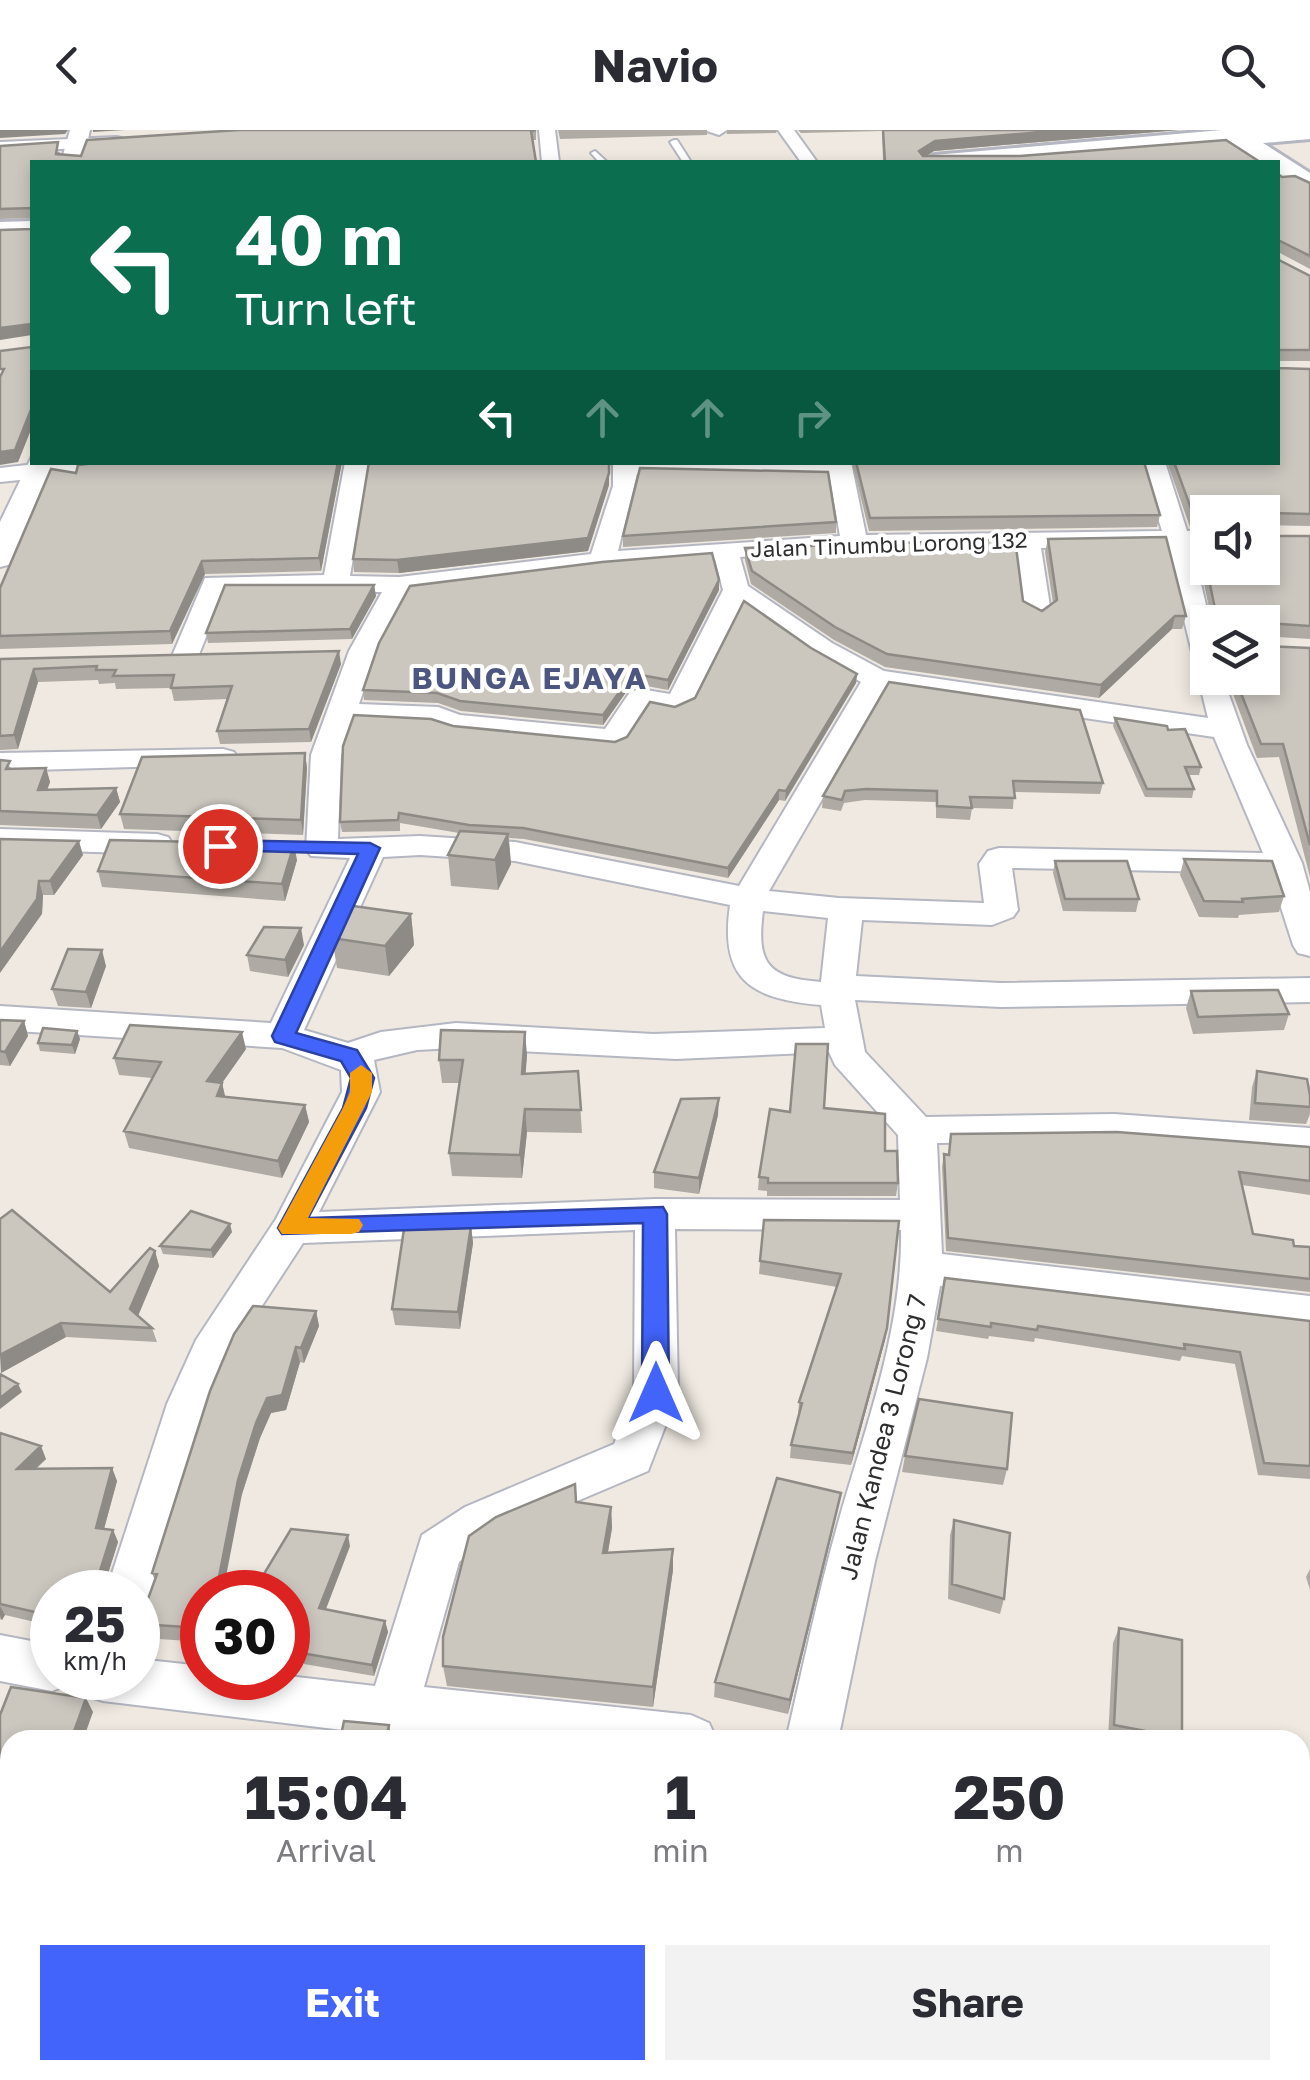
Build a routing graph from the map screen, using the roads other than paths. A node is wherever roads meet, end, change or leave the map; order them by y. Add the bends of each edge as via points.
1 (547, 130) edge
2 (786, 130) edge
3 (1310, 132) edge
4 (1223, 134) edge
5 (132, 140) edge
6 (674, 142) dead end
7 (76, 145) edge
8 (0, 147) edge
9 (595, 154) dead end
10 (551, 160) edge
11 (600, 160) edge
12 (687, 160) edge
13 (807, 160) edge
14 (955, 160) edge
15 (1249, 160) edge
16 (1257, 160) edge
17 (30, 229) edge
18 (0, 230) edge
19 (76, 465) edge
20 (357, 465) edge
21 (626, 465) edge
22 (1155, 465) edge
23 (41, 467) edge
24 (840, 467) edge
25 (0, 476) edge
26 (1177, 538) junction
27 (1190, 538) edge
28 (1026, 539) junction
29 (854, 541) junction
30 (725, 549) junction
31 (0, 556) edge
32 (602, 560) junction
33 (336, 583) junction
34 (399, 585) junction
35 (736, 590) junction
36 (1193, 605) edge
37 (1038, 613) edge
38 (324, 652) edge
39 (364, 652) junction
40 (225, 655) edge
41 (877, 679) junction
42 (1214, 695) edge
43 (341, 712) junction
44 (1223, 728) junction
45 (251, 758) edge
46 (0, 762) edge
47 (0, 839) edge
48 (187, 844) edge
49 (288, 848) edge
50 (322, 848) junction
51 (370, 848) junction
52 (1286, 863) junction
53 (748, 898) junction
54 (1304, 899) edge
55 (846, 908) junction
56 (1310, 945) edge
57 (1310, 990) edge
58 (838, 992) junction
59 (0, 1018) edge
60 (283, 1036) junction
61 (844, 1038) junction
62 (350, 1056) junction
63 (916, 1131) junction
64 (1310, 1142) edge
65 (655, 1214) junction
66 (920, 1215) junction
67 (290, 1228) junction
68 (922, 1268) junction
69 (1310, 1313) edge
70 (137, 1570) edge
71 (0, 1658) edge
72 (30, 1664) edge
73 (160, 1686) edge
74 (407, 1721) edge
75 (542, 1730) edge
76 (814, 1730) edge

1 - 10 street
2 - 13 street
3 - 4 main road
4 - 14 main road
4 - 15 main road
4 - 16 main road
5 - 7 street
6 - 12 lane
7 - 8 street
9 - 11 lane
17 - 18 main road
19 - 23 street
20 - 33 street
21 - 24 street
21 - 32 street
22 - 26 street
23 - 25 street
23 - 31 street
24 - 29 street
26 - 27 street, Jalan Tinumbu Lorong 132
26 - 28 street, Jalan Tinumbu Lorong 132
26 - 36 street
28 - 29 street, Jalan Tinumbu Lorong 132
28 - 37 street
29 - 30 street, Jalan Tinumbu Lorong 132
30 - 32 street, Jalan Tinumbu Lorong 132
30 - 35 street
32 - 34 street, Jalan Tinumbu Lorong 132
33 - 34 street, Jalan Tinumbu Lorong 132
33 - 40 street, Jalan Tinumbu Lorong 132 via 214,584 176,656
34 - 39 street
35 - 41 street via 833,659
35 - 43 street via 681,700 640,698 614,739 438,716
38 - 39 street
39 - 43 street
41 - 44 street
41 - 53 street
42 - 44 street
43 - 50 street via 311,756
44 - 52 street
45 - 46 street
47 - 48 street
49 - 50 street
50 - 51 street
51 - 53 street via 501,847
51 - 60 street
52 - 54 street
52 - 55 street via 999,858 999,913
53 - 55 street
53 - 58 street via 742,947 756,975 778,988
54 - 56 street
55 - 58 street
57 - 58 street
58 - 61 street
59 - 60 street
60 - 62 street
61 - 62 street via 653,1046 460,1036 372,1044
61 - 63 street via 848,1056
62 - 67 street via 359,1066 361,1092
63 - 64 street via 1098,1124
63 - 66 street, Jalan Kandea 3 Lorong 7
65 - 66 street
65 - 67 street
65 - 74 street via 656,1393 632,1458 481,1521 439,1550
66 - 68 street, Jalan Kandea 3 Lorong 7
67 - 70 street via 227,1324 196,1388
68 - 69 street
68 - 76 street, Jalan Kandea 3 Lorong 7
71 - 72 street
73 - 74 street
74 - 75 street

